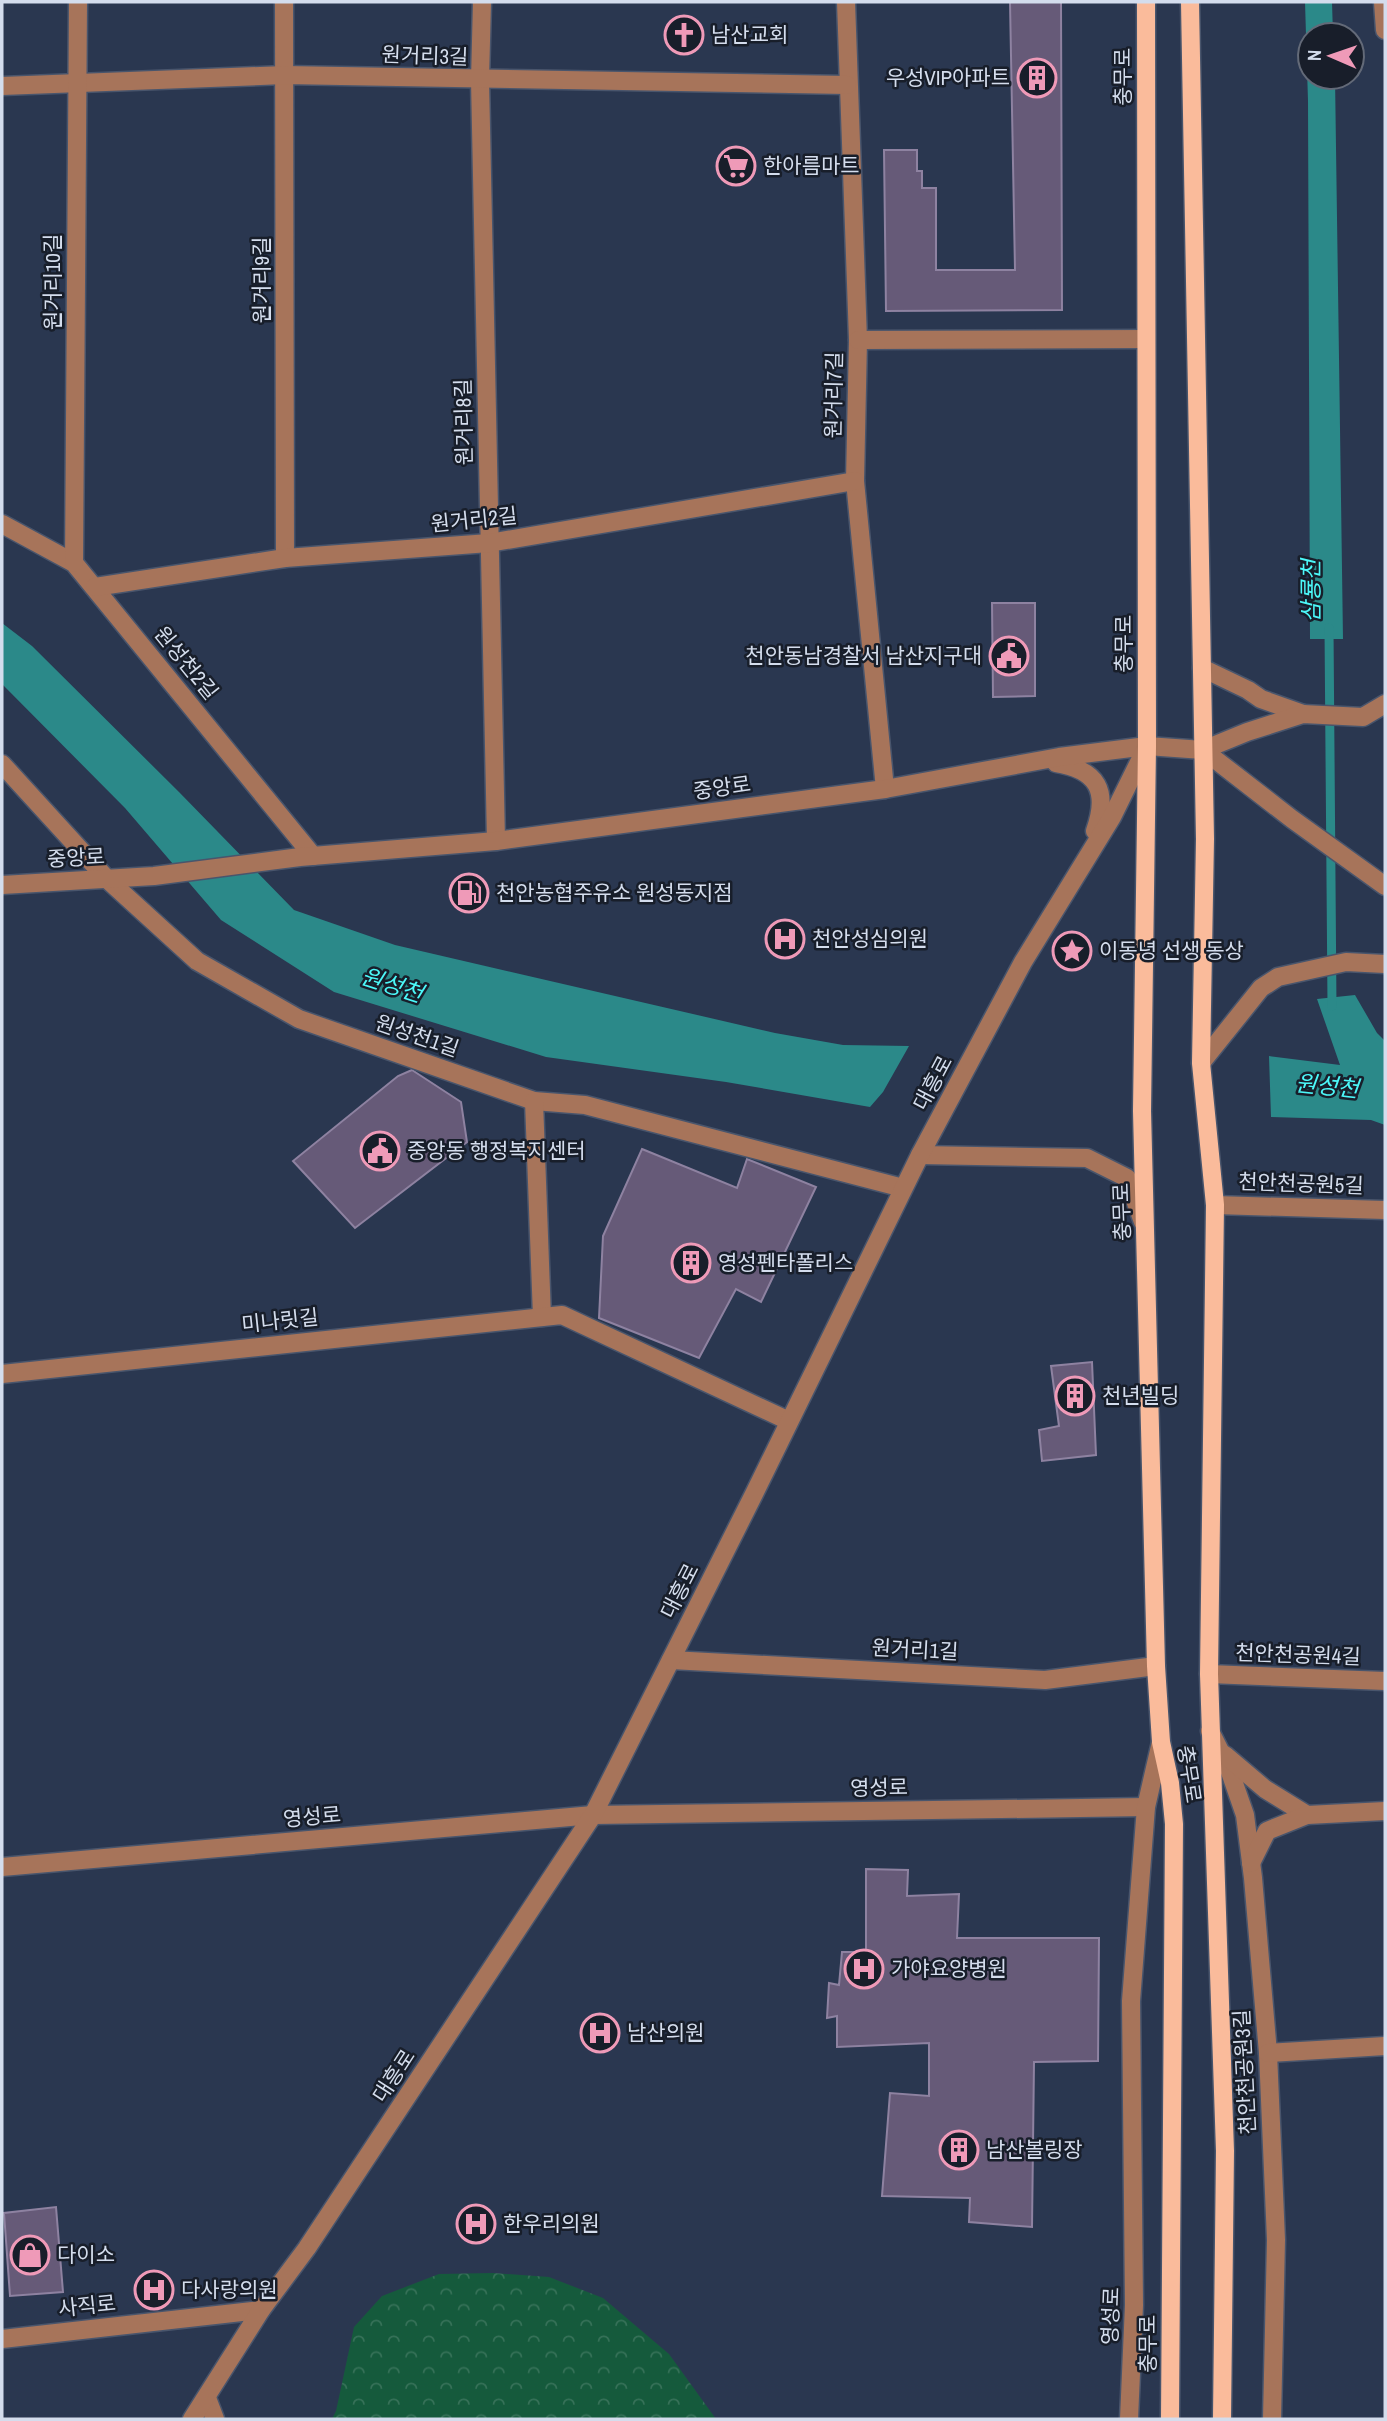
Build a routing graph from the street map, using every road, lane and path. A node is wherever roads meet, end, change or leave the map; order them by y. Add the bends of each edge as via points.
1 (78, 2) edge
2 (284, 2) edge
3 (482, 2) edge
4 (846, 2) edge
5 (1146, 2) edge
6 (1189, 2) edge
7 (1383, 2) edge
8 (1385, 30) edge
9 (285, 75) junction
10 (480, 80) junction
11 (78, 83) junction
12 (847, 85) junction
13 (2, 86) edge
14 (1146, 339) junction
15 (858, 341) junction
16 (855, 481) junction
17 (2, 524) edge
18 (489, 543) junction
19 (285, 558) junction
20 (74, 563) junction
21 (95, 587) junction
22 (1202, 668) junction
23 (1385, 704) edge
24 (1303, 714) junction
25 (1147, 747) junction
26 (1203, 750) junction
27 (1042, 760) junction
28 (2, 764) edge
29 (885, 789) junction
30 (496, 841) junction
31 (307, 857) junction
32 (1086, 858) junction
33 (107, 879) junction
34 (2, 885) edge
35 (1385, 886) edge
36 (1385, 964) edge
37 (1201, 1063) junction
38 (534, 1101) junction
39 (920, 1155) junction
40 (903, 1188) junction
41 (1215, 1205) junction
42 (1385, 1210) edge
43 (1145, 1227) junction
44 (542, 1317) junction
45 (2, 1374) edge
46 (789, 1421) junction
47 (671, 1660) junction
48 (1156, 1666) junction
49 (1209, 1674) junction
50 (1385, 1681) edge
51 (1210, 1731) junction
52 (1161, 1742) junction
53 (1221, 1752) junction
54 (1146, 1807) junction
55 (1385, 1811) edge
56 (593, 1815) junction
57 (1307, 1815) junction
58 (1251, 1863) junction
59 (2, 1867) edge
60 (1385, 2046) edge
61 (1268, 2053) junction
62 (261, 2310) junction
63 (2, 2339) edge
64 (207, 2398) junction
65 (192, 2419) edge
66 (215, 2419) edge
67 (1129, 2419) edge
68 (1170, 2419) edge
69 (1222, 2419) edge
70 (1272, 2419) edge

1 - 11 street, 원거리10길
2 - 9 street, 원거리9길
3 - 10 street, 원거리8길
4 - 12 street, 원거리7길
5 - 14 main road, 충무로
6 - 22 main road, 충무로
7 - 8 street
9 - 10 street, 원거리3길
9 - 11 street, 원거리3길
9 - 19 street, 원거리9길
10 - 12 street, 원거리3길
10 - 18 street, 원거리8길
11 - 13 street, 원거리3길
11 - 20 street, 원거리10길
12 - 15 street, 원거리7길
14 - 15 street
14 - 25 main road, 충무로
15 - 16 street, 원거리7길
16 - 18 street, 원거리2길
16 - 29 street, 원거리7길
17 - 20 street, 원성천2길
18 - 19 street, 원거리2길
18 - 30 street, 원거리8길
19 - 21 street, 원거리2길
20 - 21 street, 원성천2길
21 - 31 street, 원성천2길
22 - 24 street via 1261,699
22 - 26 main road, 충무로
23 - 24 street via 1363,717
24 - 26 street
25 - 26 street, 중앙로
25 - 27 street, 중앙로
25 - 32 street, 대흥로
25 - 43 main road, 충무로
26 - 35 street
26 - 37 main road, 충무로
27 - 29 street, 중앙로
27 - 32 street via 1071,765 1089,774 1100,788 1102,811
28 - 33 street, 원성천1길
29 - 30 street, 중앙로
30 - 31 street, 중앙로
31 - 33 street, 중앙로
32 - 39 street, 대흥로 via 1023,962
33 - 34 street, 중앙로
33 - 38 street, 원성천1길 via 197,961 299,1019
36 - 37 street via 1346,962 1278,977 1261,988
37 - 41 main road, 충무로
38 - 40 street, 원성천1길 via 585,1105
38 - 44 street
39 - 40 street, 대흥로
39 - 43 street via 1087,1157 1127,1178
40 - 46 street, 대흥로
41 - 42 street, 천안천공원5길
41 - 49 main road, 충무로
43 - 48 main road, 충무로
44 - 45 street, 미나릿길
44 - 46 street, 미나릿길 via 562,1315
46 - 47 street, 대흥로
47 - 48 street, 원거리1길 via 1045,1680
47 - 56 street, 대흥로
48 - 52 main road, 충무로
49 - 50 street, 천안천공원4길
49 - 51 main road, 충무로
51 - 53 street, 천안천공원3길
51 - 69 main road, 충무로 via 1225,2151
52 - 54 street
52 - 68 main road, 충무로 via 1174,1824
53 - 57 street via 1265,1789
53 - 58 street, 천안천공원3길 via 1245,1815
54 - 56 street, 영성로
54 - 67 street, 영성로 via 1132,2001 1135,2305
55 - 57 street
56 - 59 street, 영성로
56 - 62 street, 대흥로 via 307,2248
57 - 58 street via 1267,1831
58 - 61 street, 천안천공원3길
60 - 61 street
61 - 70 street, 천안천공원3길 via 1276,2241
62 - 63 street, 사직로
62 - 64 street, 대흥로
64 - 65 street, 대흥로
64 - 66 street

